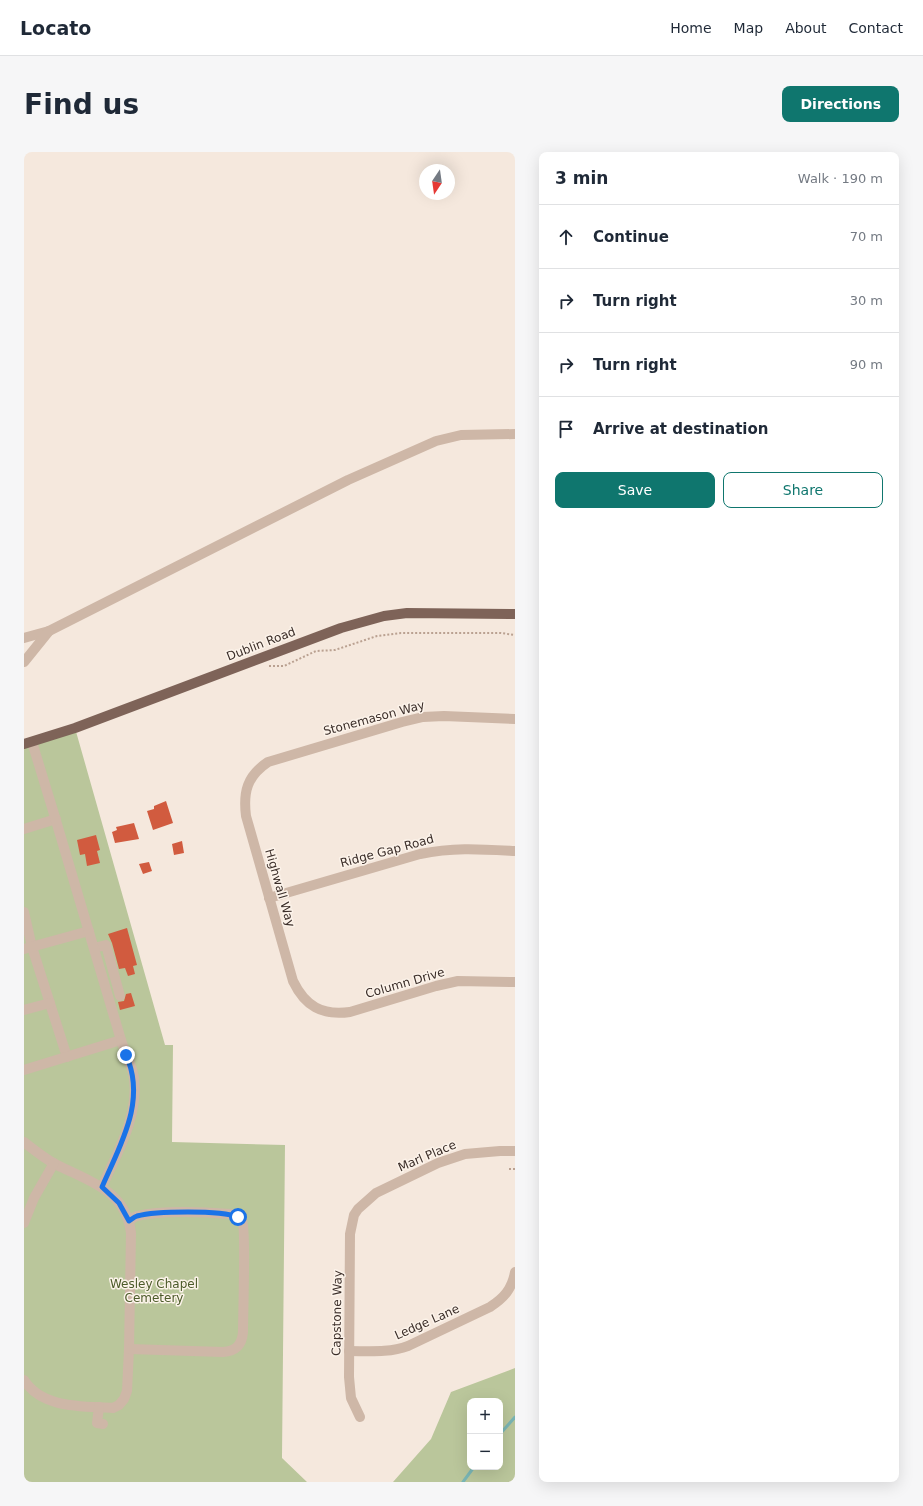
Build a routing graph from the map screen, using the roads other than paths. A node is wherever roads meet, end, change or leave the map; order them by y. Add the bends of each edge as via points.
1 (515, 434) edge
2 (515, 614) edge
3 (48, 631) junction
4 (24, 638) edge
5 (24, 662) edge
6 (515, 719) edge
7 (28, 743) edge
8 (249, 781) joint
9 (56, 819) junction
10 (24, 829) edge
11 (515, 851) edge
12 (269, 898) junction
13 (24, 912) edge
14 (89, 931) junction
15 (28, 948) edge
16 (94, 948) junction
17 (515, 982) edge
18 (106, 991) junction
19 (305, 1000) joint
20 (50, 1003) junction
21 (24, 1010) edge
22 (121, 1040) junction
23 (67, 1057) junction
24 (24, 1070) edge
25 (24, 1142) edge
26 (515, 1151) edge
27 (54, 1163) junction
28 (102, 1187) junction
29 (358, 1209) joint
30 (129, 1221) junction
31 (24, 1223) edge
32 (515, 1272) edge
33 (129, 1349) junction
34 (349, 1350) junction
35 (24, 1380) edge
36 (99, 1407) junction
37 (360, 1417) dead end
38 (103, 1424) dead end

1 - 3 street via 461,435 436,440 348,480
2 - 7 main road, Dublin Road via 430,613 384,616 341,628 75,728
3 - 4 street
3 - 5 street
6 - 8 street, Stonemason Way via 422,717 276,759 261,767
7 - 9 street
8 - 12 street, Highwall Way via 244,798 246,816
9 - 10 street
9 - 14 street
11 - 12 street, Ridge Gap Road via 442,849
12 - 19 street, Highwall Way via 293,981
13 - 15 street
14 - 15 street
14 - 16 street
15 - 20 street
16 - 18 street
16 - 18 street via 106,945 119,991
17 - 19 street, Column Drive via 458,981 339,1014 316,1008
18 - 22 street
20 - 21 street
20 - 23 street
22 - 23 street
22 - 28 street via 134,1078 133,1107 126,1131
23 - 24 street
25 - 27 street
26 - 29 street, Marl Place via 481,1152 450,1159 376,1193
27 - 28 street
27 - 31 street via 34,1198
28 - 30 street via 119,1203
29 - 34 street, Capstone Way via 350,1234
30 - 33 street
30 - 33 street via 135,1216 158,1214 231,1214 242,1220 244,1225 243,1338 236,1348 223,1352
32 - 34 street, Ledge Lane via 507,1293 500,1301 400,1350
33 - 36 street via 127,1391 124,1399 113,1408
34 - 37 street, Capstone Way via 351,1398
35 - 36 street via 40,1397 51,1401
36 - 38 street via 97,1423

